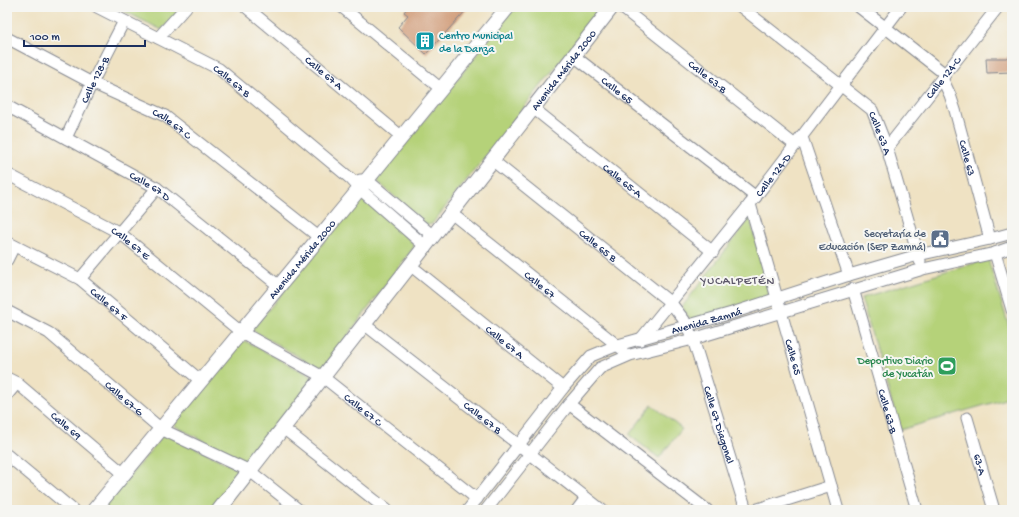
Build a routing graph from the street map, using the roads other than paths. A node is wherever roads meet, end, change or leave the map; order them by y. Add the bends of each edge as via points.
1 (97, 7) edge
2 (186, 7) edge
3 (246, 7) edge
4 (342, 7) edge
5 (508, 7) edge
6 (612, 7) edge
7 (621, 7) edge
8 (741, 7) edge
9 (859, 7) edge
10 (901, 7) edge
11 (998, 7) edge
12 (124, 21) junction
13 (885, 28) junction
14 (7, 38) edge
15 (158, 38) junction
16 (574, 56) junction
17 (943, 76) junction
18 (92, 83) junction
19 (842, 86) junction
20 (441, 89) junction
21 (7, 106) edge
22 (533, 108) junction
23 (402, 137) junction
24 (66, 138) junction
25 (798, 141) junction
26 (887, 148) junction
27 (492, 160) junction
28 (7, 174) edge
29 (359, 183) junction
30 (157, 188) junction
31 (753, 200) junction
32 (451, 213) junction
33 (120, 233) junction
34 (1012, 233) edge
35 (320, 238) junction
36 (990, 239) junction
37 (429, 241) junction
38 (11, 244) edge
39 (969, 244) junction
40 (1012, 247) edge
41 (713, 252) junction
42 (995, 253) junction
43 (918, 255) junction
44 (972, 257) junction
45 (7, 260) edge
46 (410, 265) junction
47 (923, 269) junction
48 (849, 275) junction
49 (80, 279) junction
50 (279, 286) junction
51 (853, 289) junction
52 (778, 298) junction
53 (671, 303) junction
54 (1012, 310) edge
55 (7, 311) edge
56 (781, 311) junction
57 (364, 324) junction
58 (686, 326) junction
59 (241, 332) junction
60 (693, 339) junction
61 (640, 340) junction
62 (618, 345) junction
63 (630, 355) junction
64 (323, 377) junction
65 (12, 381) edge
66 (201, 381) junction
67 (563, 388) junction
68 (7, 395) edge
69 (569, 404) junction
70 (967, 418) dead end
71 (283, 428) junction
72 (161, 429) junction
73 (520, 445) junction
74 (530, 453) junction
75 (7, 456) edge
76 (250, 471) junction
77 (124, 474) junction
78 (831, 486) junction
79 (586, 498) junction
80 (477, 499) junction
81 (73, 510) edge
82 (94, 510) edge
83 (219, 510) edge
84 (299, 510) edge
85 (387, 510) edge
86 (468, 510) edge
87 (486, 510) edge
88 (577, 510) edge
89 (602, 510) edge
90 (707, 510) edge
91 (746, 510) edge
92 (755, 510) edge
93 (838, 510) edge
94 (917, 510) edge
95 (994, 510) edge

1 - 12 street, Calle 67 B
2 - 15 street
3 - 23 street, Calle 67 A
4 - 20 street
5 - 20 main road, Avenida Mérida 2000
6 - 16 main road, Avenida Mérida 2000
7 - 25 street, Calle 63-B
8 - 19 street, Calle 63 A
9 - 13 street, Calle 63
10 - 13 street, Calle 124-D
11 - 17 street, Calle 124-C
12 - 15 street, Calle 67 B
12 - 18 street, Calle 128-B
13 - 17 street, Calle 63
13 - 19 street, Calle 124-D
14 - 18 street, Calle 67 C
15 - 29 street, Calle 67 B via 219,69
16 - 22 main road, Avenida Mérida 2000
16 - 31 street, Calle 65
17 - 26 street, Calle 124-C
17 - 36 street, Calle 63 via 955,110
18 - 24 street, Calle 128-B
18 - 35 street, Calle 67 C via 165,116
19 - 25 street, Calle 124-D
19 - 26 street, Calle 63 A via 872,110
20 - 23 main road, Avenida Mérida 2000
21 - 24 street, Calle 67 D
22 - 27 main road, Avenida Mérida 2000
22 - 41 street, Calle 65-A
23 - 29 main road, Avenida Mérida 2000
24 - 30 street, Calle 67 D
25 - 31 street, Calle 124-D
25 - 48 street
26 - 43 street, Calle 63 A
27 - 32 main road, Avenida Mérida 2000
27 - 53 street, Calle 65 B
28 - 33 street, Calle 67 E
29 - 35 main road, Avenida Mérida 2000
29 - 37 street
30 - 33 street
30 - 50 street, Calle 67 D
31 - 41 street, Calle 124-D
31 - 52 street, Calle 65
32 - 37 main road, Avenida Mérida 2000
32 - 62 street, Calle 67
33 - 49 street
33 - 59 street, Calle 67 E
34 - 36 street, Avenida Zamná
35 - 50 main road, Avenida Mérida 2000
36 - 39 street, Avenida Zamná
37 - 46 main road, Avenida Mérida 2000
38 - 45 street
38 - 49 street, Calle 67 F
39 - 43 street, Avenida Zamná
39 - 44 street
40 - 42 street, Avenida Zamná
41 - 53 street, Calle 124-D
42 - 44 street, Avenida Zamná
42 - 54 street
43 - 47 street, Calle 63 A
43 - 48 street, Avenida Zamná
44 - 47 street, Avenida Zamná
46 - 57 main road, Avenida Mérida 2000
46 - 67 street, Calle 67 A
47 - 51 street, Avenida Zamná
48 - 52 street, Avenida Zamná
49 - 66 street, Calle 67 F
50 - 59 main road, Avenida Mérida 2000
51 - 56 street, Avenida Zamná
51 - 94 street, Calle 63-B
52 - 56 street, Calle 65
52 - 58 street, Avenida Zamná
53 - 58 street, Calle 65 B
53 - 61 street, Calle 124-D
55 - 72 street, Calle 67-G via 49,333
56 - 60 street, Avenida Zamná
56 - 78 street, Calle 65
57 - 64 main road, Avenida Mérida 2000
57 - 73 street, Calle 67 B
58 - 60 street, Calle 65 B
58 - 61 street, Avenida Zamná
59 - 64 street, Calle 67 C
59 - 66 main road, Avenida Mérida 2000
60 - 63 street, Avenida Zamná
60 - 91 street, Calle 67 Diagonal
61 - 62 street, Avenida Zamná
62 - 63 street, Calle 67
62 - 67 street, Avenida Zamná via 591,356
63 - 69 street, Avenida Zamná via 600,368
64 - 71 main road, Avenida Mérida 2000
64 - 80 street, Calle 67 C
65 - 68 street
65 - 77 street, Calle 69
66 - 72 main road, Avenida Mérida 2000
67 - 73 street, Avenida Zamná
69 - 74 street, Avenida Zamná
69 - 90 street
70 - 95 street, 63-A
71 - 76 main road, Avenida Mérida 2000
71 - 85 street
72 - 76 street, Calle 67-G
72 - 77 main road, Avenida Mérida 2000
73 - 74 street, Calle 67 B
73 - 80 street, Avenida Zamná
74 - 79 street, Calle 67 B
74 - 87 street, Avenida Zamná
75 - 81 street
76 - 83 main road, Avenida Mérida 2000
76 - 84 street, Calle 67-G
77 - 82 main road, Avenida Mérida 2000
78 - 92 street
78 - 93 street, Calle 65
79 - 88 street
79 - 89 street, Calle 67 B
80 - 86 street, Avenida Zamná

